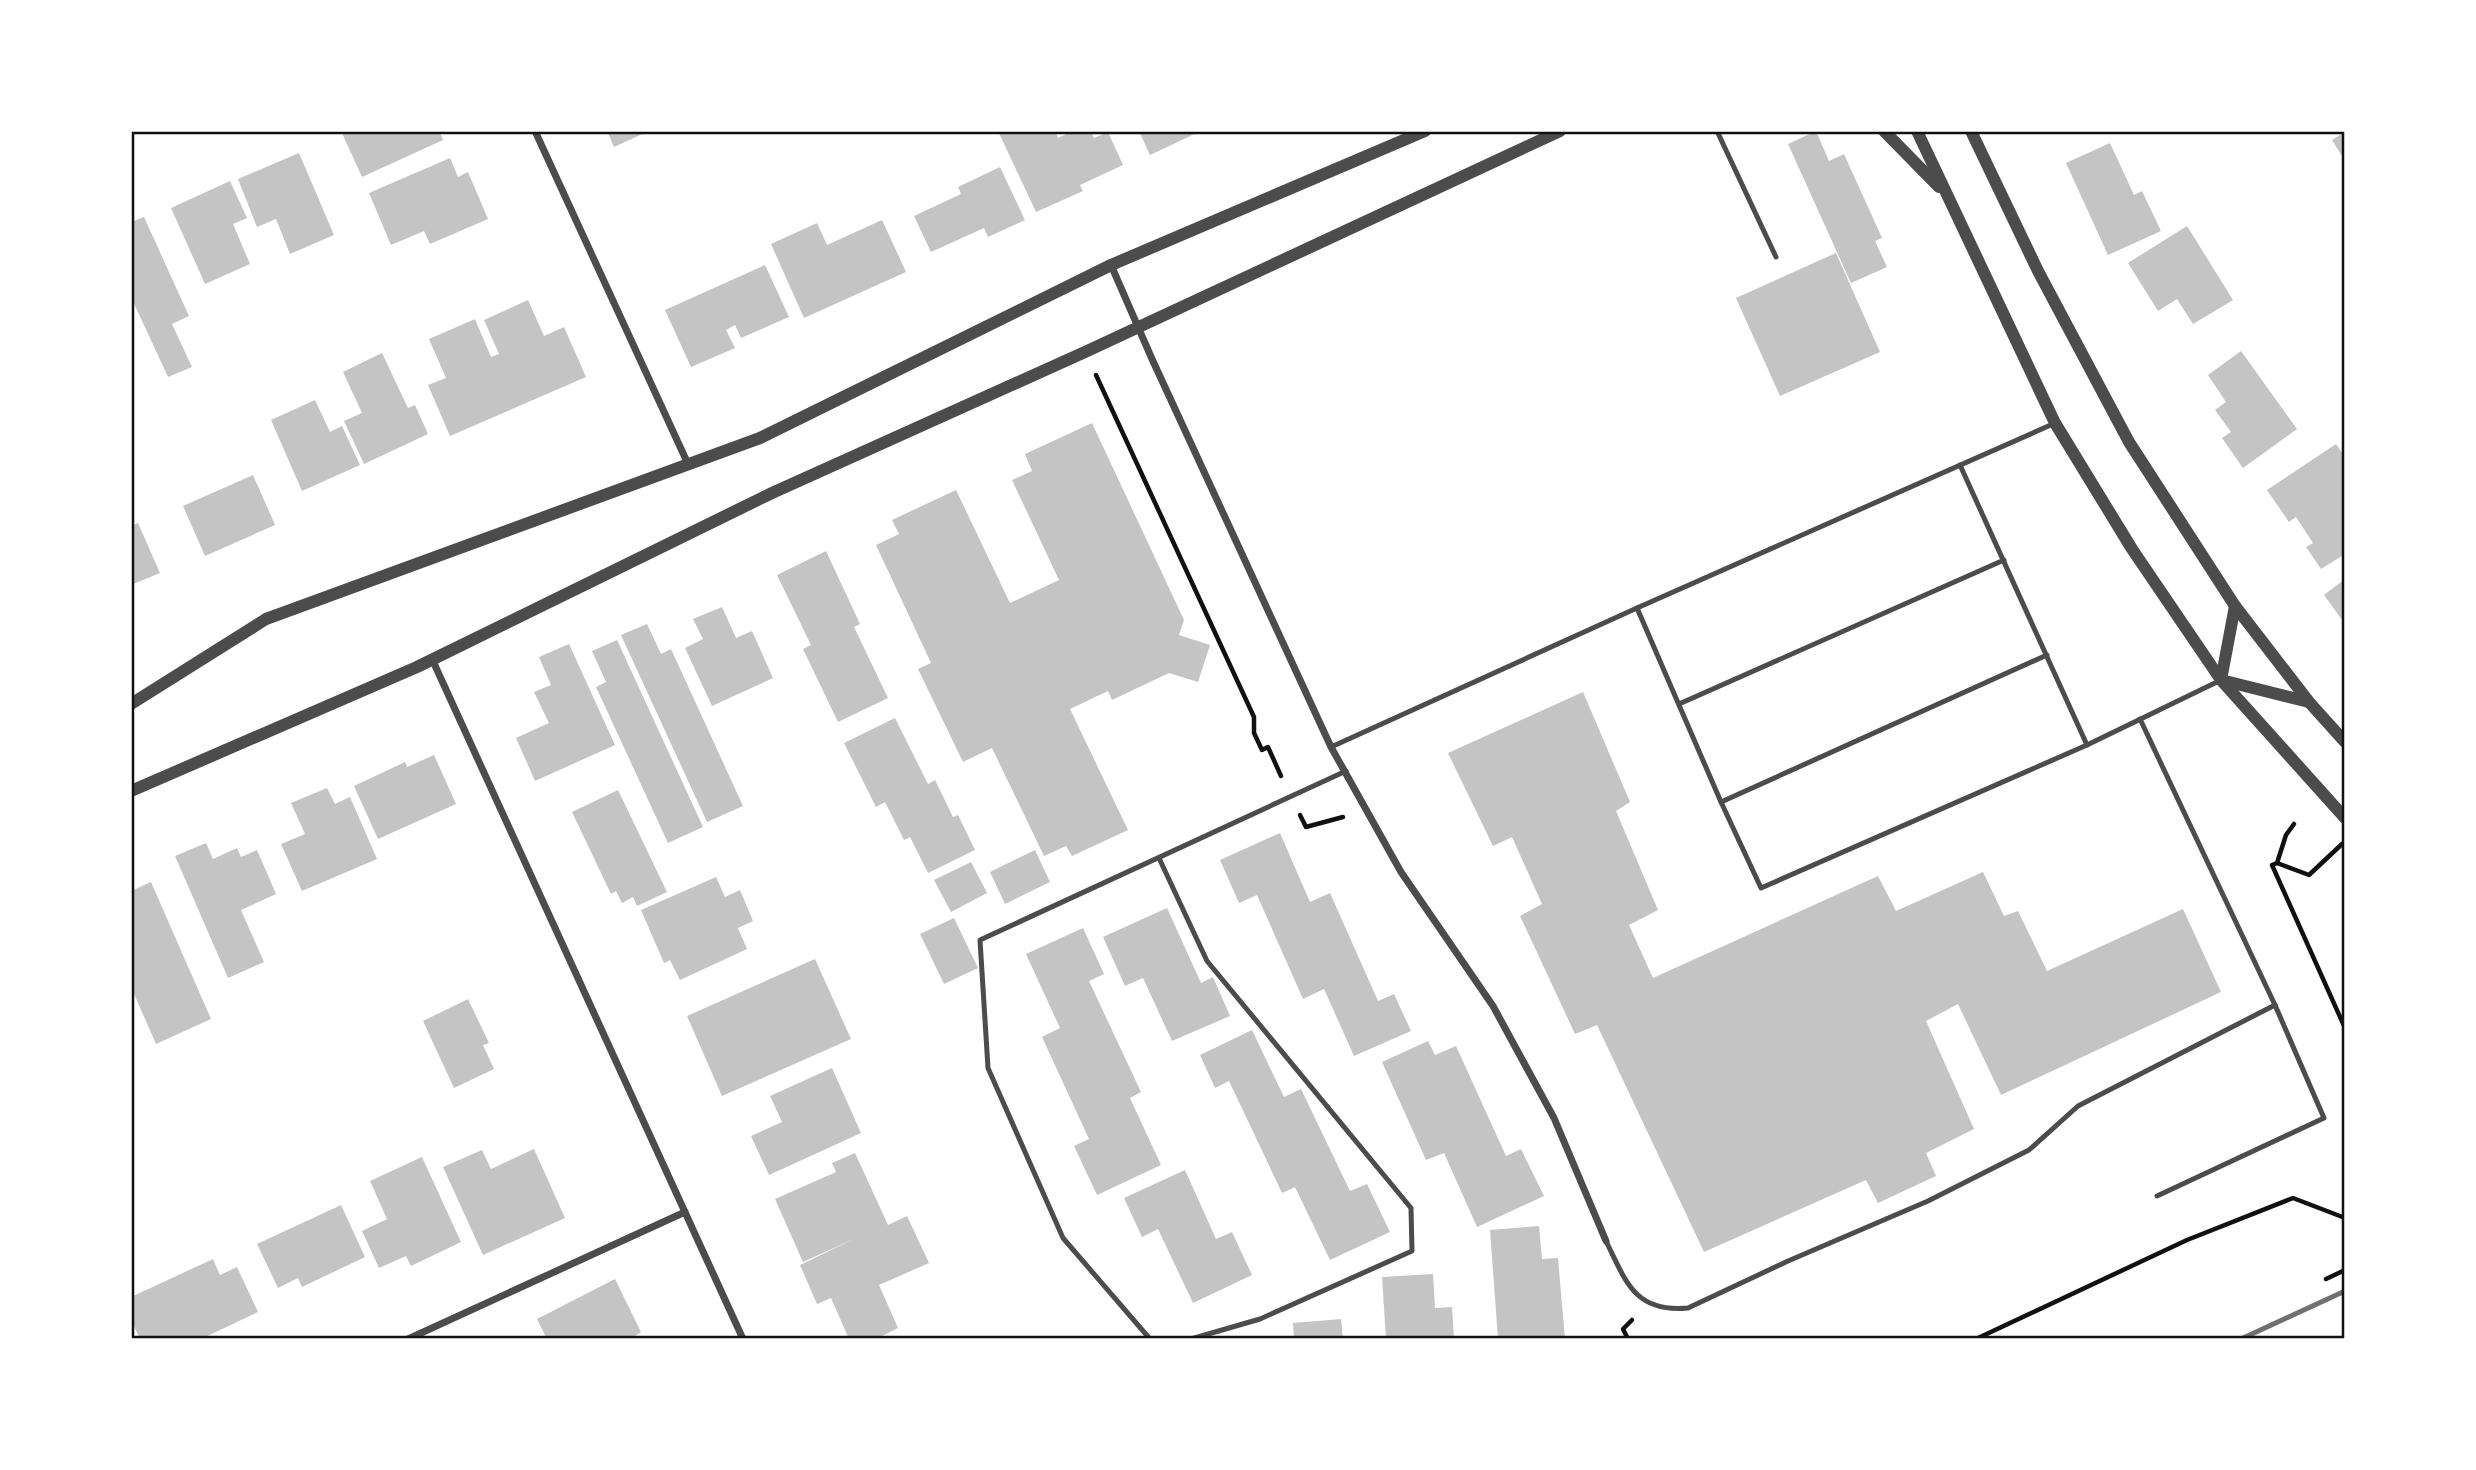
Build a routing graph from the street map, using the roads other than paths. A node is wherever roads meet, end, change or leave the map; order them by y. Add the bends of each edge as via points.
1 (535, 131) edge
2 (1425, 131) edge
3 (1560, 131) edge
4 (1717, 131) edge
5 (1884, 131) edge
6 (1917, 131) edge
7 (1971, 131) edge
8 (1947, 195) junction
9 (1776, 257) dead end
10 (1111, 265) junction
11 (1138, 327) junction
12 (2055, 423) junction
13 (688, 464) junction
14 (1960, 465) junction
15 (2004, 560) junction
16 (2235, 606) junction
17 (1637, 608) junction
18 (2047, 655) junction
19 (432, 659) junction
20 (2221, 681) junction
21 (2309, 702) junction
22 (131, 704) edge
23 (1679, 704) junction
24 (2140, 719) junction
25 (2345, 742) edge
26 (2087, 745) junction
27 (1331, 747) junction
28 (1346, 771) junction
29 (131, 791) edge
30 (1721, 802) junction
31 (2345, 818) edge
32 (1159, 858) junction
33 (2275, 1005) junction
34 (2157, 1196) dead end
35 (685, 1212) junction
36 (1606, 1241) joint
37 (408, 1339) edge
38 (743, 1339) edge
39 (1150, 1339) edge
40 (1191, 1339) edge

1 - 13 street
2 - 10 street
3 - 11 street
4 - 9 lane
5 - 8 street
6 - 8 street
7 - 16 street via 2038,271 2129,442
8 - 12 street
10 - 11 street
10 - 13 street via 760,438
11 - 19 street via 772,493
11 - 27 street
12 - 14 lane
12 - 20 street
13 - 22 street via 266,619
14 - 15 lane
14 - 17 lane
15 - 18 lane
15 - 23 lane
16 - 20 street
16 - 21 street
17 - 23 lane
17 - 27 lane
18 - 26 lane
18 - 30 lane
19 - 29 street
19 - 35 street
20 - 21 street
20 - 24 lane
20 - 31 street
21 - 25 street
23 - 30 lane
24 - 26 lane
24 - 33 lane
26 - 30 lane via 1761,888
27 - 28 street
28 - 32 lane
28 - 36 street via 1401,872 1493,1006 1554,1118
32 - 39 lane via 980,940 988,1068 1063,1238
32 - 40 lane via 1207,961 1411,1208 1412,1251 1260,1319
33 - 34 lane via 2324,1118
33 - 36 lane via 2078,1106 2029,1150 1928,1202 1688,1308 1670,1310 1646,1303 1627,1283
35 - 37 street
35 - 38 street

